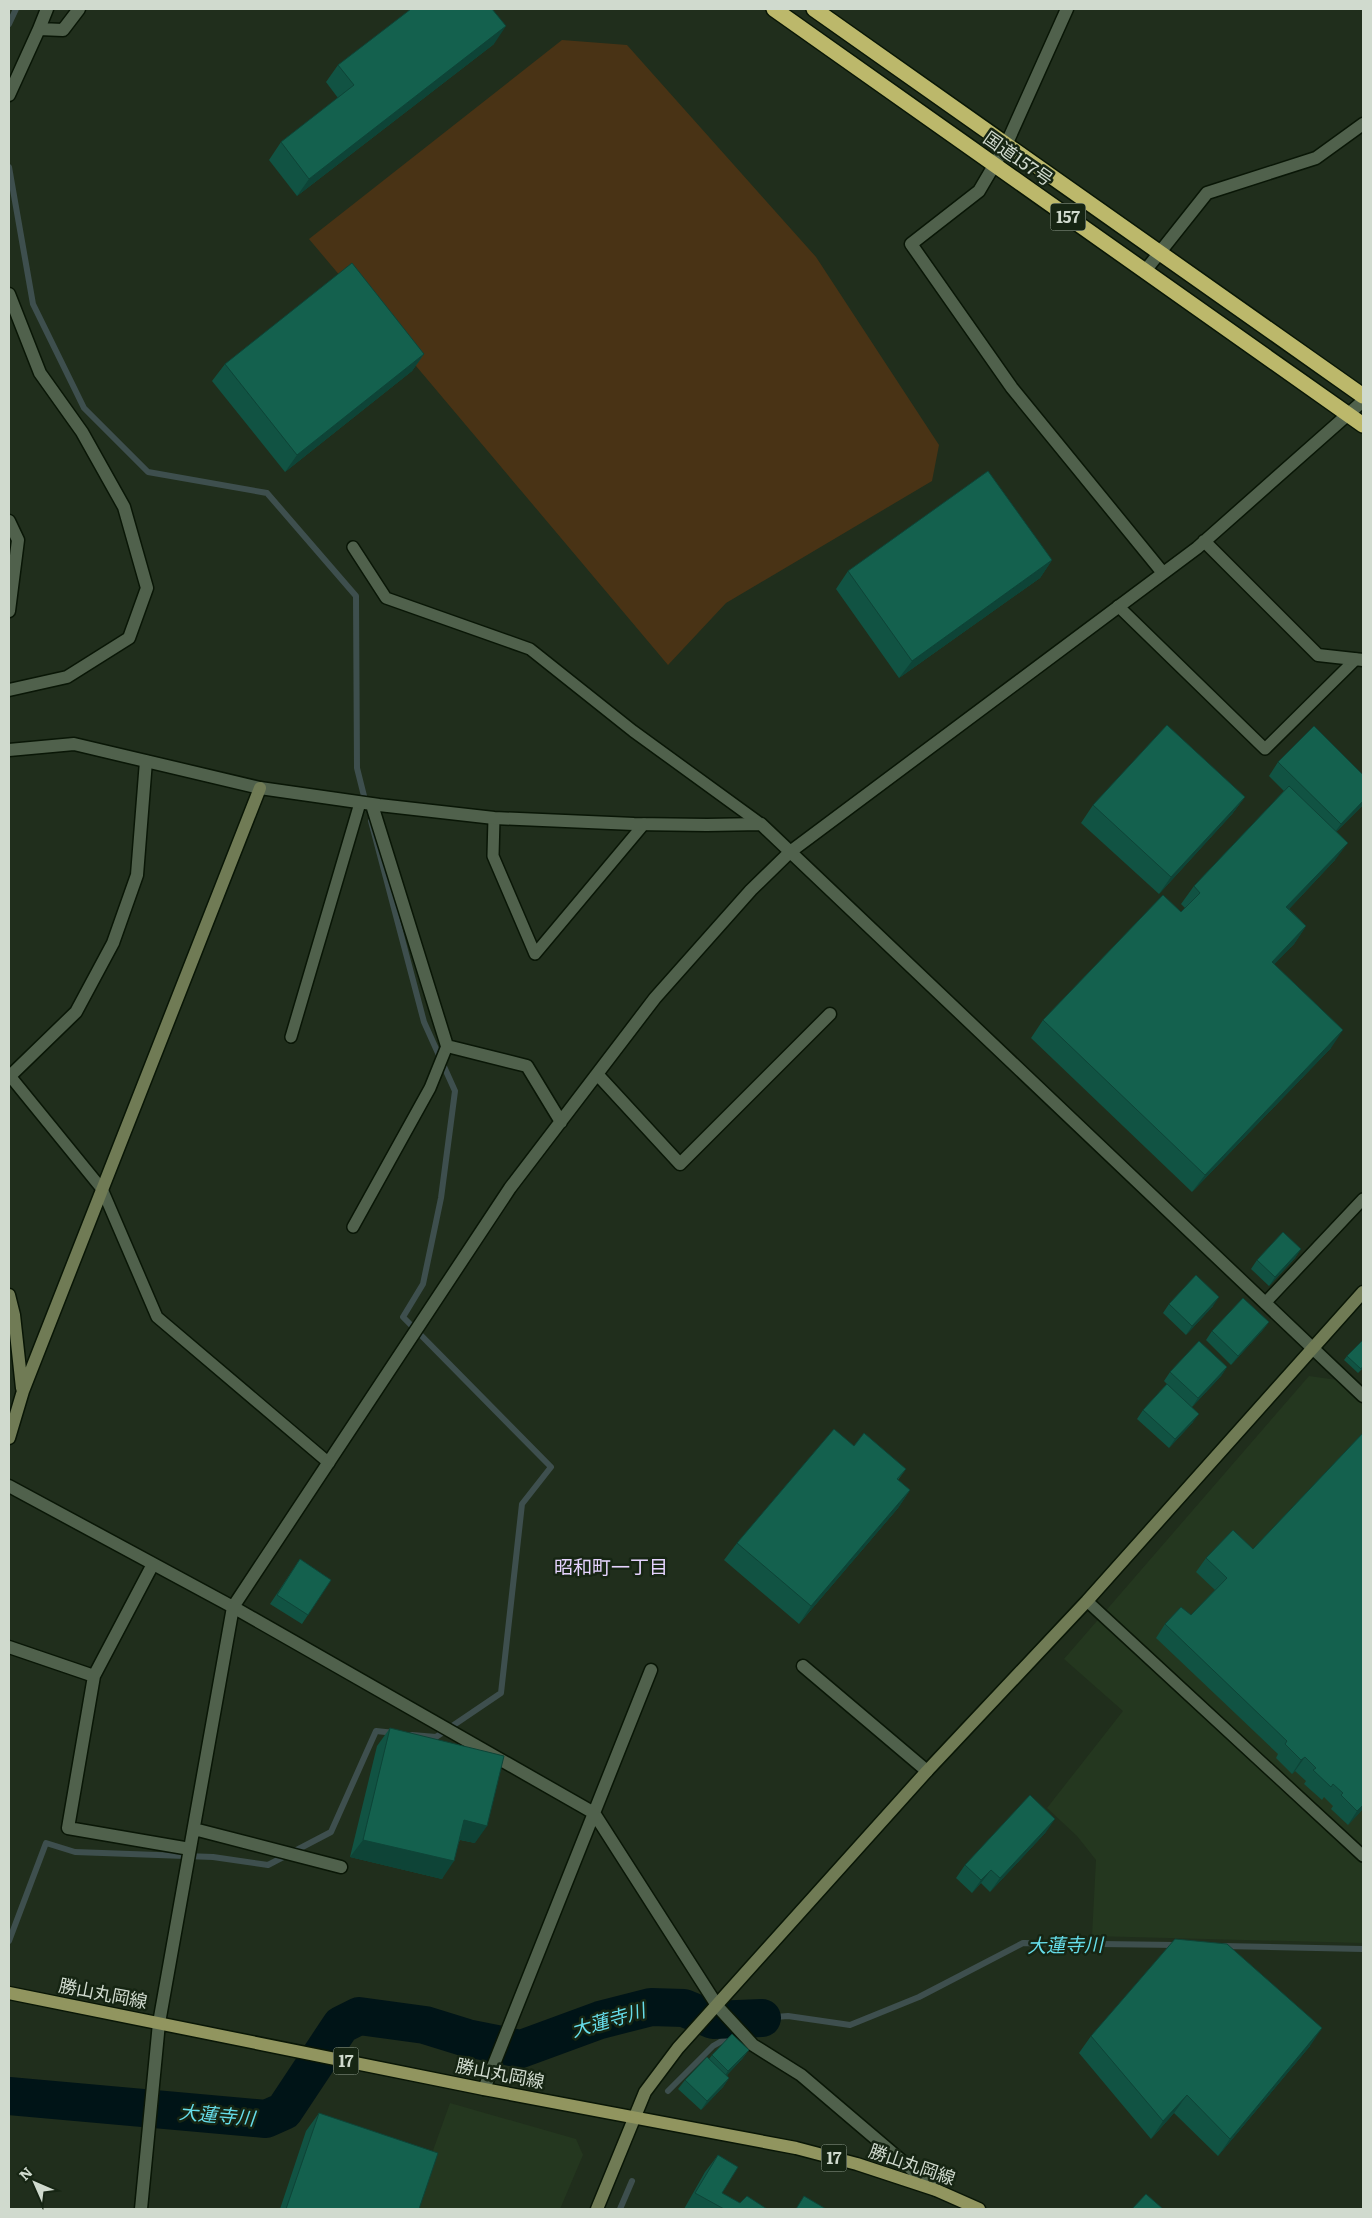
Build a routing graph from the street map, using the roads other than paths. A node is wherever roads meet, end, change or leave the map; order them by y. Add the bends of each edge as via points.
1 (47, 9) edge
2 (80, 9) edge
3 (774, 9) edge
4 (814, 9) edge
5 (1067, 9) edge
6 (39, 29) junction
7 (9, 95) edge
8 (1363, 124) edge
9 (1006, 145) junction
10 (994, 165) junction
11 (1159, 252) junction
12 (1145, 271) junction
13 (9, 294) edge
14 (1363, 396) edge
15 (1363, 401) edge
16 (1348, 414) junction
17 (1363, 425) edge
18 (9, 520) edge
19 (1204, 541) junction
20 (353, 547) dead end
21 (1162, 573) junction
22 (1118, 606) junction
23 (9, 611) edge
24 (1359, 659) edge
25 (9, 690) edge
26 (9, 750) edge
27 (146, 761) junction
28 (260, 788) junction
29 (366, 804) junction
30 (494, 818) junction
31 (644, 824) junction
32 (761, 824) junction
33 (790, 852) junction
34 (830, 1014) dead end
35 (290, 1037) dead end
36 (447, 1046) junction
37 (597, 1074) junction
38 (9, 1077) edge
39 (561, 1122) junction
40 (102, 1189) junction
41 (1363, 1199) edge
42 (353, 1227) dead end
43 (1363, 1292) edge
44 (9, 1295) edge
45 (1265, 1303) junction
46 (1312, 1348) junction
47 (23, 1391) junction
48 (1363, 1396) edge
49 (9, 1438) edge
50 (329, 1463) junction
51 (9, 1486) edge
52 (154, 1564) junction
53 (1087, 1601) junction
54 (233, 1608) junction
55 (9, 1648) edge
56 (803, 1666) dead end
57 (651, 1670) dead end
58 (94, 1676) junction
59 (927, 1771) junction
60 (594, 1813) junction
61 (194, 1829) junction
62 (190, 1849) junction
63 (1363, 1856) edge
64 (341, 1867) dead end
65 (9, 1993) edge
66 (718, 2007) junction
67 (159, 2023) junction
68 (484, 2089) junction
69 (633, 2118) junction
70 (936, 2190) junction
71 (141, 2209) edge
72 (597, 2209) edge
73 (980, 2209) edge

1 - 6 street
2 - 6 street via 63,30
3 - 10 highway, 国道157号 / 157
4 - 9 highway, 国道157号 / 157
5 - 9 street
6 - 7 street
8 - 11 street via 1316,158 1206,193
9 - 10 street
9 - 11 highway, 国道157号 / 157
10 - 12 highway, 国道157号 / 157
10 - 21 street via 979,192 912,244 1012,388
11 - 12 street
11 - 14 highway, 国道157号 / 157
12 - 16 highway, 国道157号 / 157
13 - 25 street via 40,373 82,432 124,507 147,588 129,638 67,677
15 - 16 street
16 - 17 highway, 国道157号 / 157
16 - 19 street
18 - 23 street via 18,540
19 - 21 street
19 - 24 street via 1318,655
20 - 32 lane via 386,598 530,649 633,731
21 - 22 street
22 - 24 lane via 1265,749
22 - 33 street
26 - 27 street via 74,744
27 - 28 street
27 - 38 street via 137,875 113,943 76,1012
28 - 29 street
28 - 40 street
29 - 30 street
29 - 35 lane
29 - 36 street
30 - 31 street
30 - 31 lane via 494,856 535,954
31 - 32 street
32 - 33 street
33 - 37 street via 751,890 655,998
33 - 45 street
34 - 37 street via 680,1164
36 - 39 street via 527,1066
36 - 42 lane via 430,1088
37 - 39 street
38 - 40 lane
39 - 50 street via 510,1188
40 - 47 street
40 - 50 lane via 157,1317
41 - 45 lane
43 - 46 street
44 - 47 street
45 - 46 street
46 - 48 street
46 - 53 street
47 - 49 street
50 - 54 street
51 - 52 street
52 - 54 street
52 - 58 street
53 - 59 street
53 - 63 lane
54 - 60 street
54 - 61 street
55 - 58 street
56 - 59 street
57 - 60 street
58 - 62 street via 68,1828
59 - 66 street
60 - 66 street
60 - 68 street
61 - 62 street
61 - 64 street
62 - 67 street
65 - 67 main road, 勝山丸岡線 / 17
66 - 69 street via 659,2072 644,2092
66 - 70 street via 753,2045 801,2075
67 - 68 main road, 勝山丸岡線 / 17
67 - 71 street
68 - 69 main road, 勝山丸岡線 / 17
69 - 70 main road, 勝山丸岡線 / 17 via 796,2148
69 - 72 street
70 - 73 main road, 勝山丸岡線 / 17

